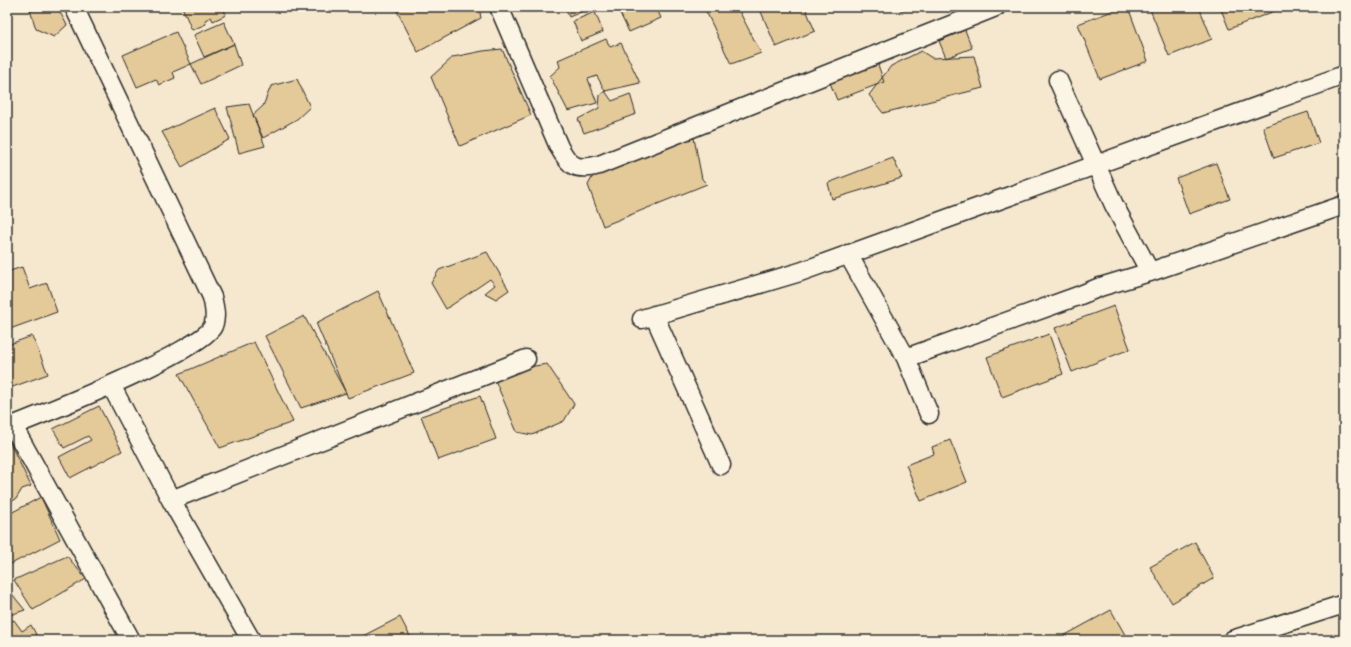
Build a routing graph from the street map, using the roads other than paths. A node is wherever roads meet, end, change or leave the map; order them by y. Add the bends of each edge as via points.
1 (74, 7) edge
2 (499, 7) edge
3 (996, 7) edge
4 (1344, 74) edge
5 (1058, 80) dead end
6 (1097, 165) junction
7 (1344, 205) edge
8 (848, 254) junction
9 (1150, 272) junction
10 (906, 358) junction
11 (526, 359) dead end
12 (111, 385) junction
13 (929, 414) dead end
14 (10, 427) edge
15 (721, 465) dead end
16 (171, 500) junction
17 (1344, 604) edge
18 (132, 640) edge
19 (251, 640) edge
20 (1232, 640) edge

1 - 12 street via 212,296 216,316 213,327 199,341
2 - 3 street via 559,147 570,164 583,168 599,165
4 - 6 street
5 - 6 street
6 - 8 street
6 - 9 street via 1114,205
7 - 9 street
8 - 10 street
8 - 15 street via 800,272 648,317
9 - 10 street via 1100,287
10 - 13 street
11 - 16 street
12 - 14 street
12 - 16 street
14 - 18 street
16 - 19 street
17 - 20 street

